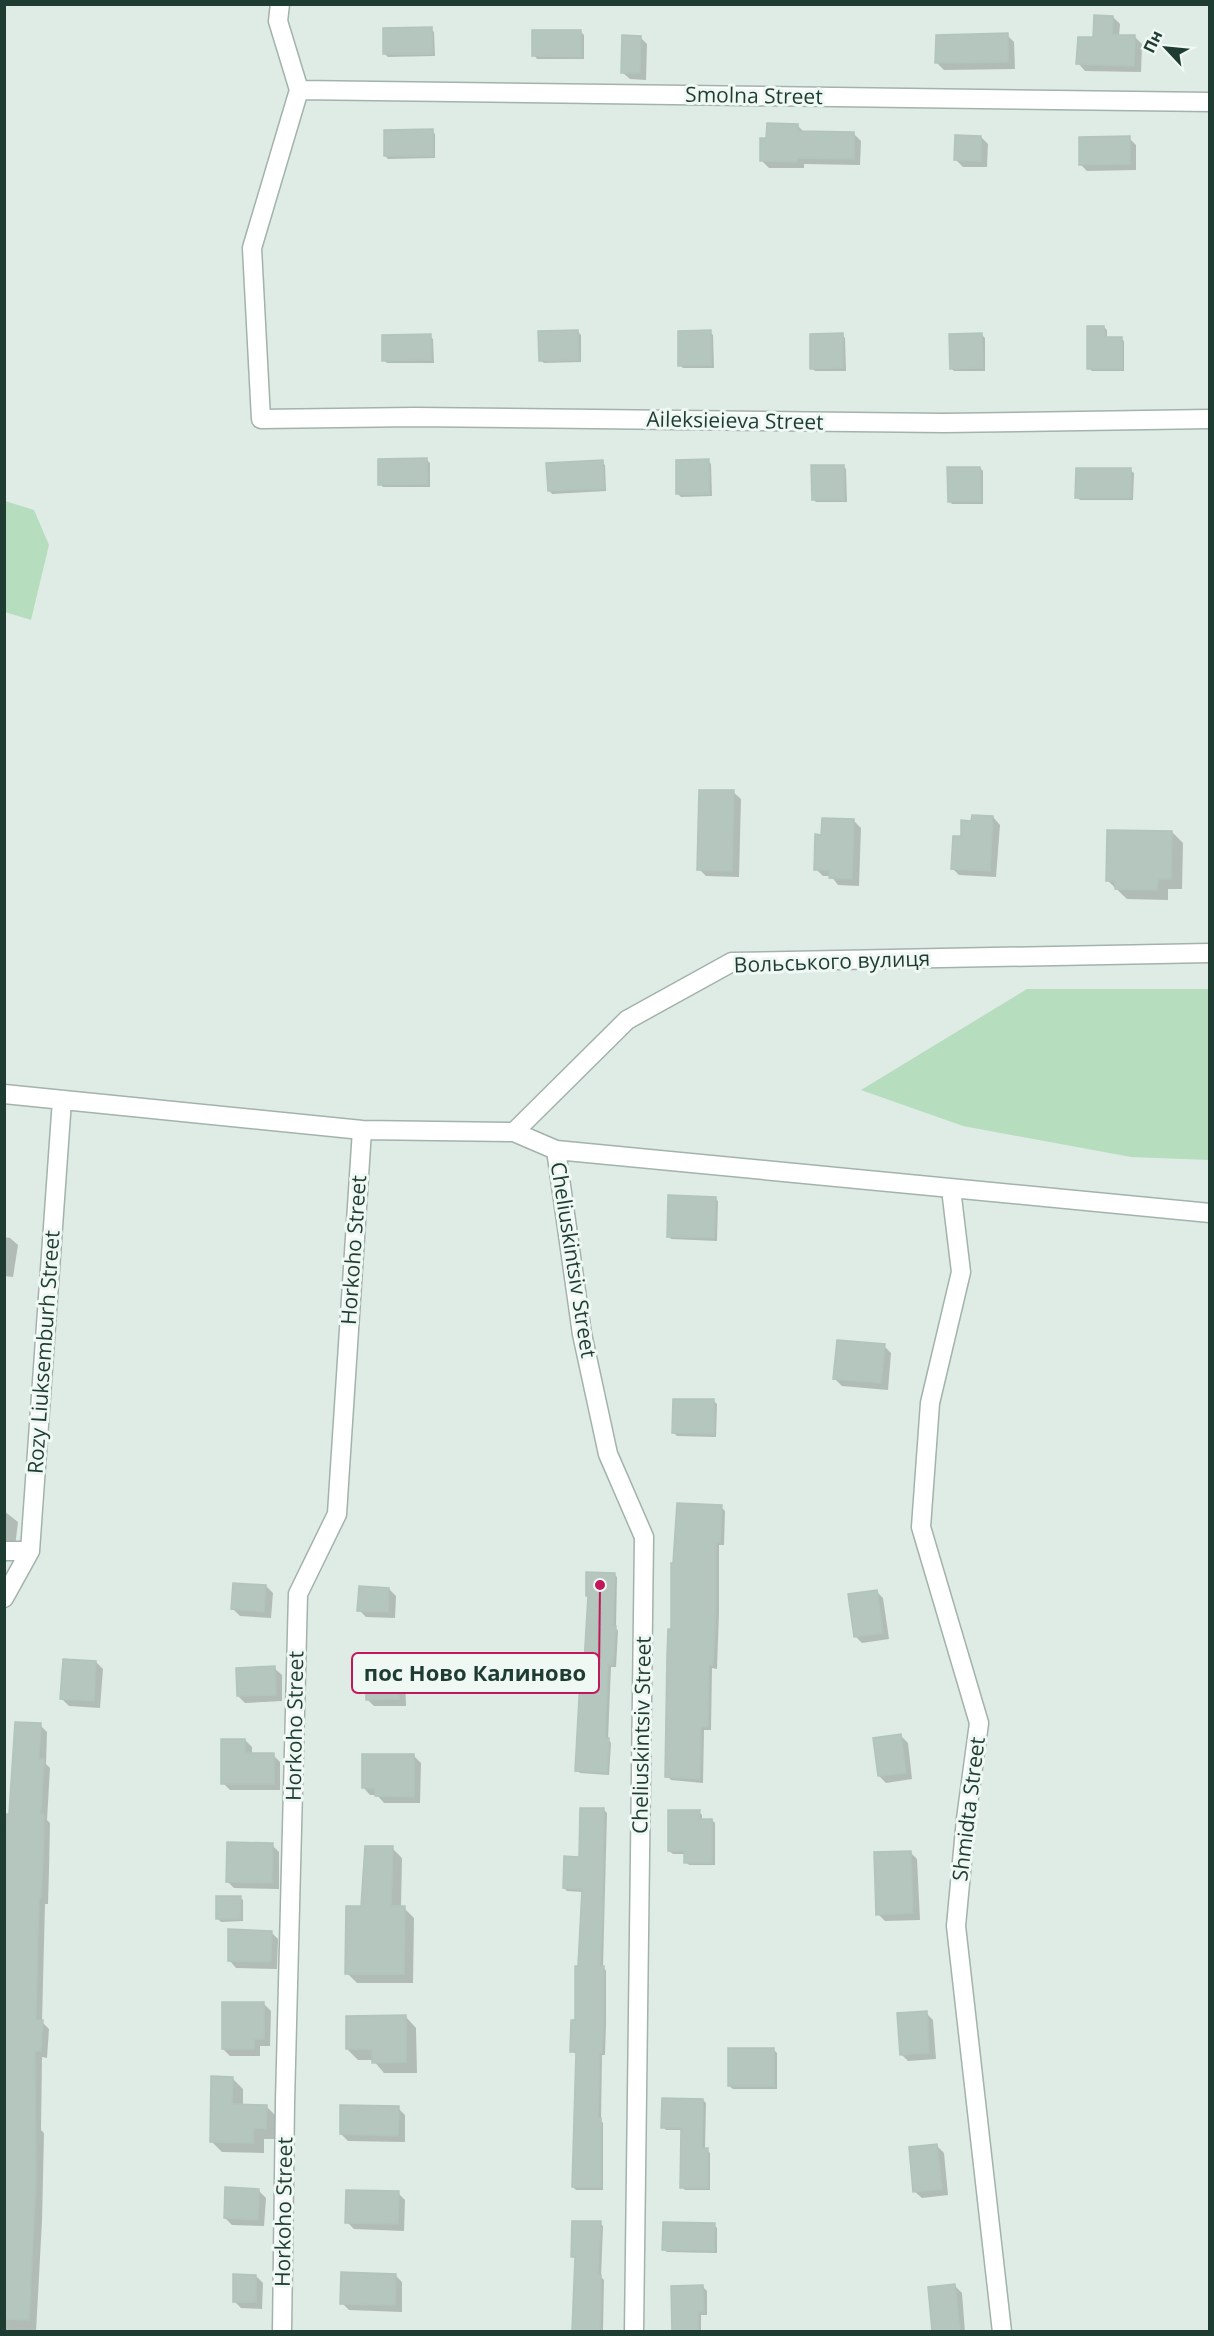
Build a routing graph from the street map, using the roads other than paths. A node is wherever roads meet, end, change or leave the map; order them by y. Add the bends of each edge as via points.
1 (280, 4) edge
2 (299, 90) junction
3 (1209, 102) edge
4 (1209, 419) edge
5 (1209, 953) edge
6 (4, 1094) edge
7 (62, 1100) junction
8 (362, 1130) junction
9 (514, 1132) junction
10 (556, 1150) junction
11 (951, 1189) junction
12 (1209, 1213) edge
13 (4, 1551) edge
14 (30, 1551) junction
15 (4, 1598) edge
16 (282, 2331) edge
17 (634, 2331) edge
18 (1002, 2331) edge

1 - 2 street via 278,21
2 - 3 street, Smolna Street
2 - 4 street, Aileksieieva Street via 252,248 261,419 944,423
5 - 9 street, Вольського вулиця via 732,962 627,1020
6 - 7 street
7 - 8 street
7 - 14 street, Rozy Liuksemburh Street
8 - 9 street
8 - 16 street, Horkoho Street via 337,1514 298,1594
9 - 10 street
10 - 11 street
10 - 17 street, Cheliuskintsiv Street via 582,1334 608,1454 644,1536
11 - 12 street
11 - 18 street, Shmidta Street via 961,1272 930,1403 921,1527 979,1723 956,1926
13 - 14 street
14 - 15 street, Rozy Liuksemburh Street

